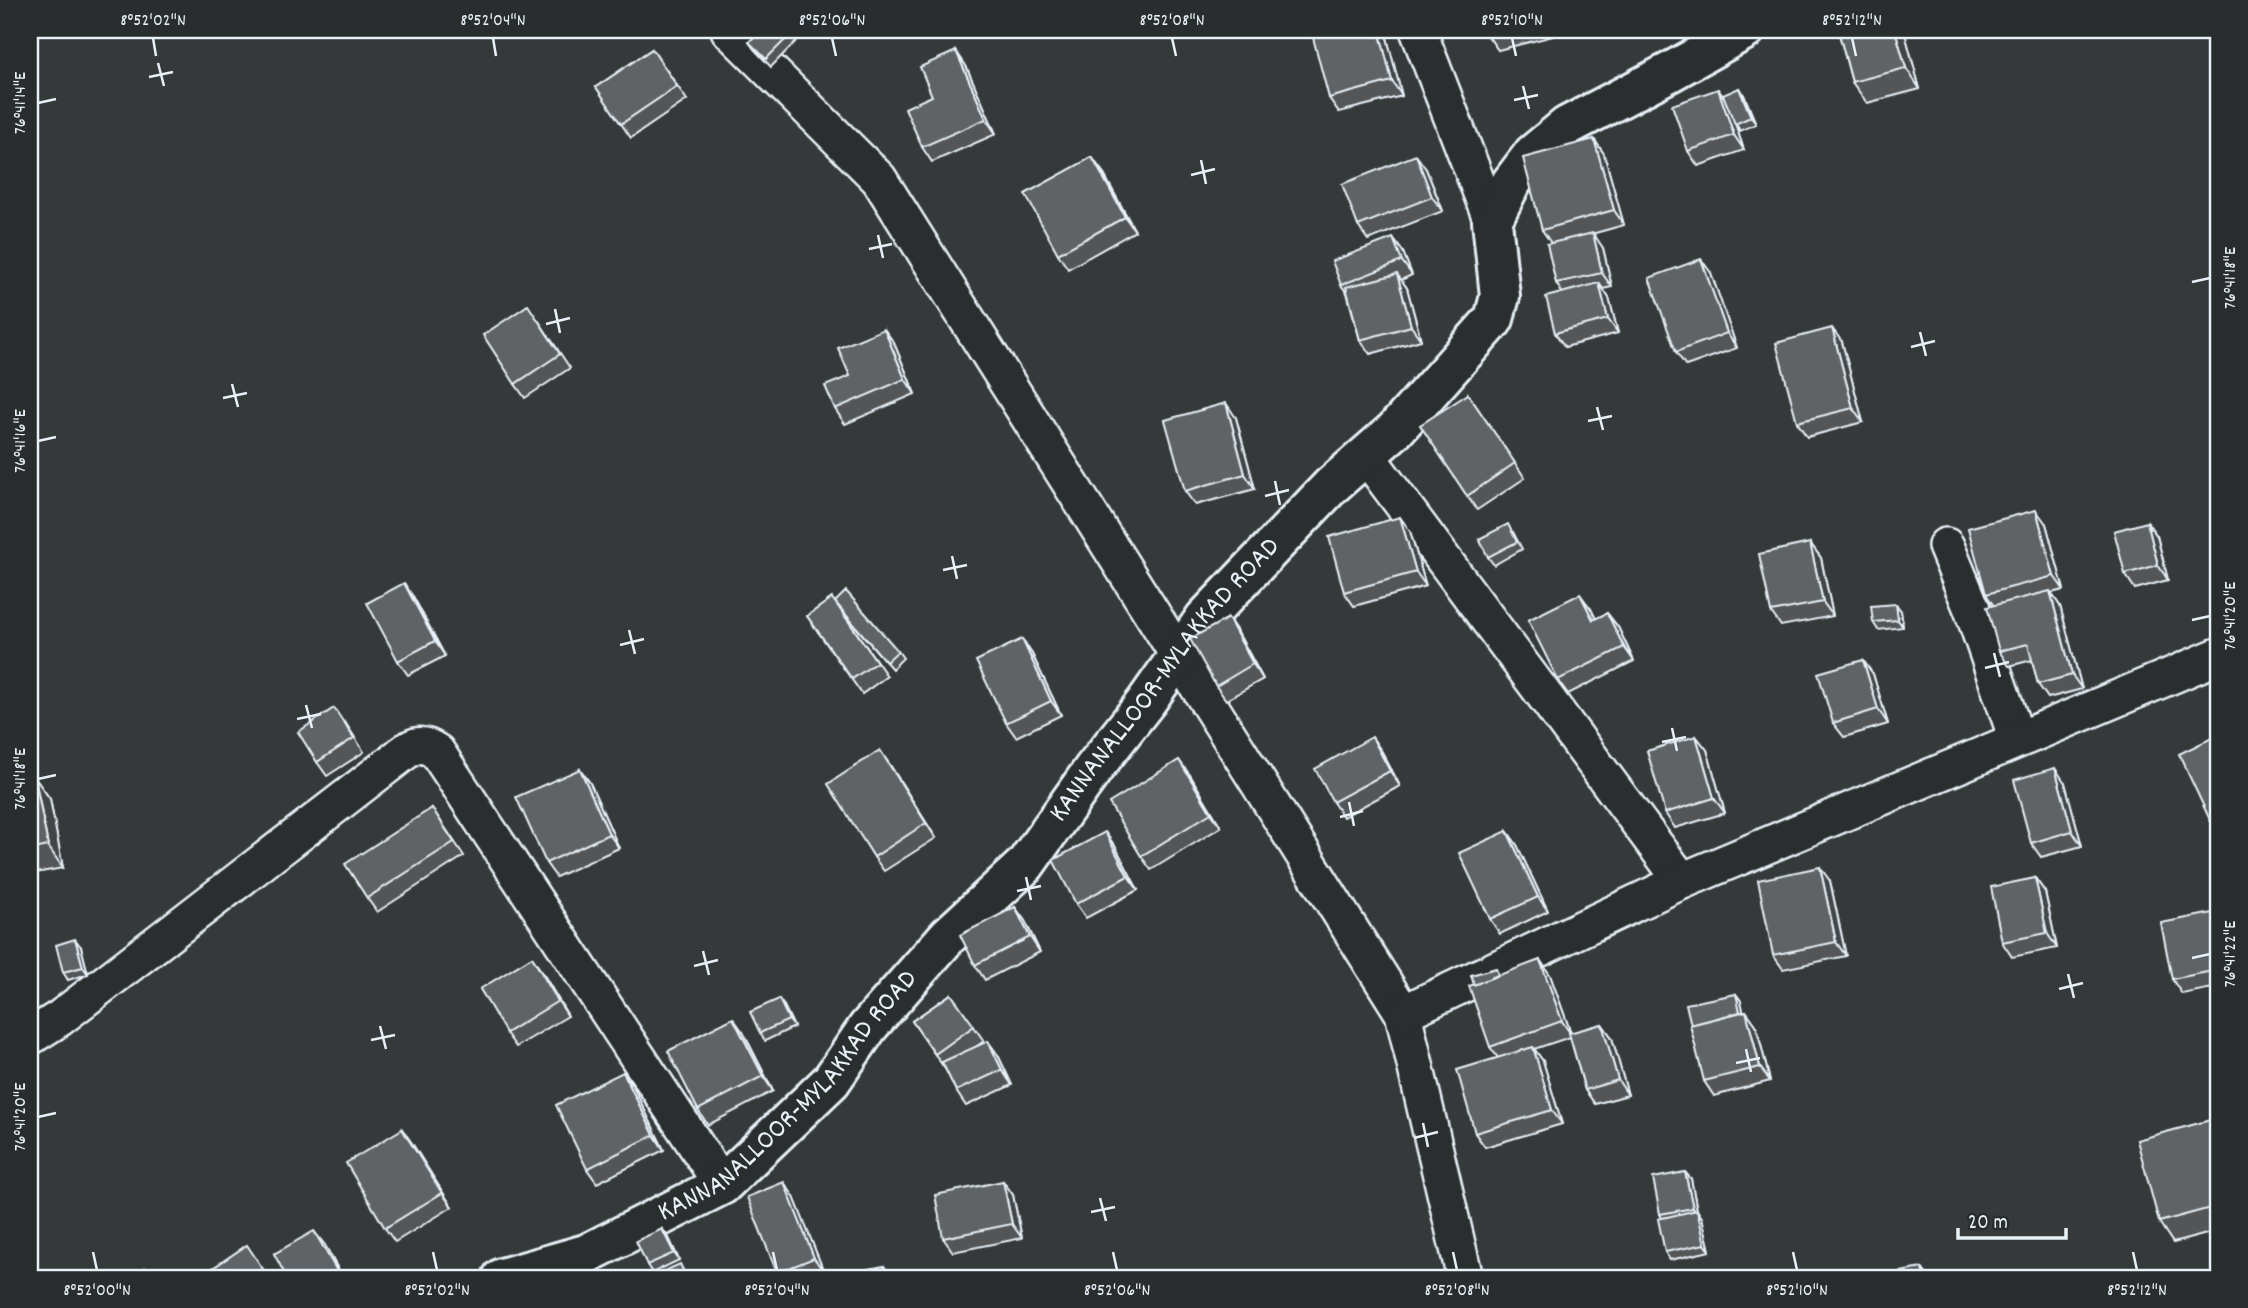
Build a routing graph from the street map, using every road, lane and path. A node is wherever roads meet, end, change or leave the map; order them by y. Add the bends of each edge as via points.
1 (729, 30) edge
2 (1418, 30) edge
3 (1745, 30) edge
4 (1492, 220) junction
5 (1366, 455) junction
6 (1946, 546) dead end
7 (1178, 656) junction
8 (2218, 656) edge
9 (2017, 739) junction
10 (1682, 881) junction
11 (1402, 1013) junction
12 (30, 1037) edge
13 (722, 1185) junction
14 (502, 1278) edge
15 (1465, 1278) edge

1 - 7 street via 879,179
2 - 4 street
3 - 4 main road via 1567,126 1533,154
4 - 5 main road, KANNANALLOOR-MYLAKKAD ROAD via 1500,296 1494,318 1395,430
5 - 7 main road, KANNANALLOOR-MYLAKKAD ROAD via 1249,570
5 - 10 street
6 - 9 street
7 - 11 street
7 - 13 main road, KANNANALLOOR-MYLAKKAD ROAD via 1025,865 948,936 868,1027 831,1081
8 - 9 street
9 - 10 street
10 - 11 street
11 - 15 street
12 - 13 street via 392,762 414,746 427,745 437,752
13 - 14 main road, KANNANALLOOR-MYLAKKAD ROAD via 586,1254

